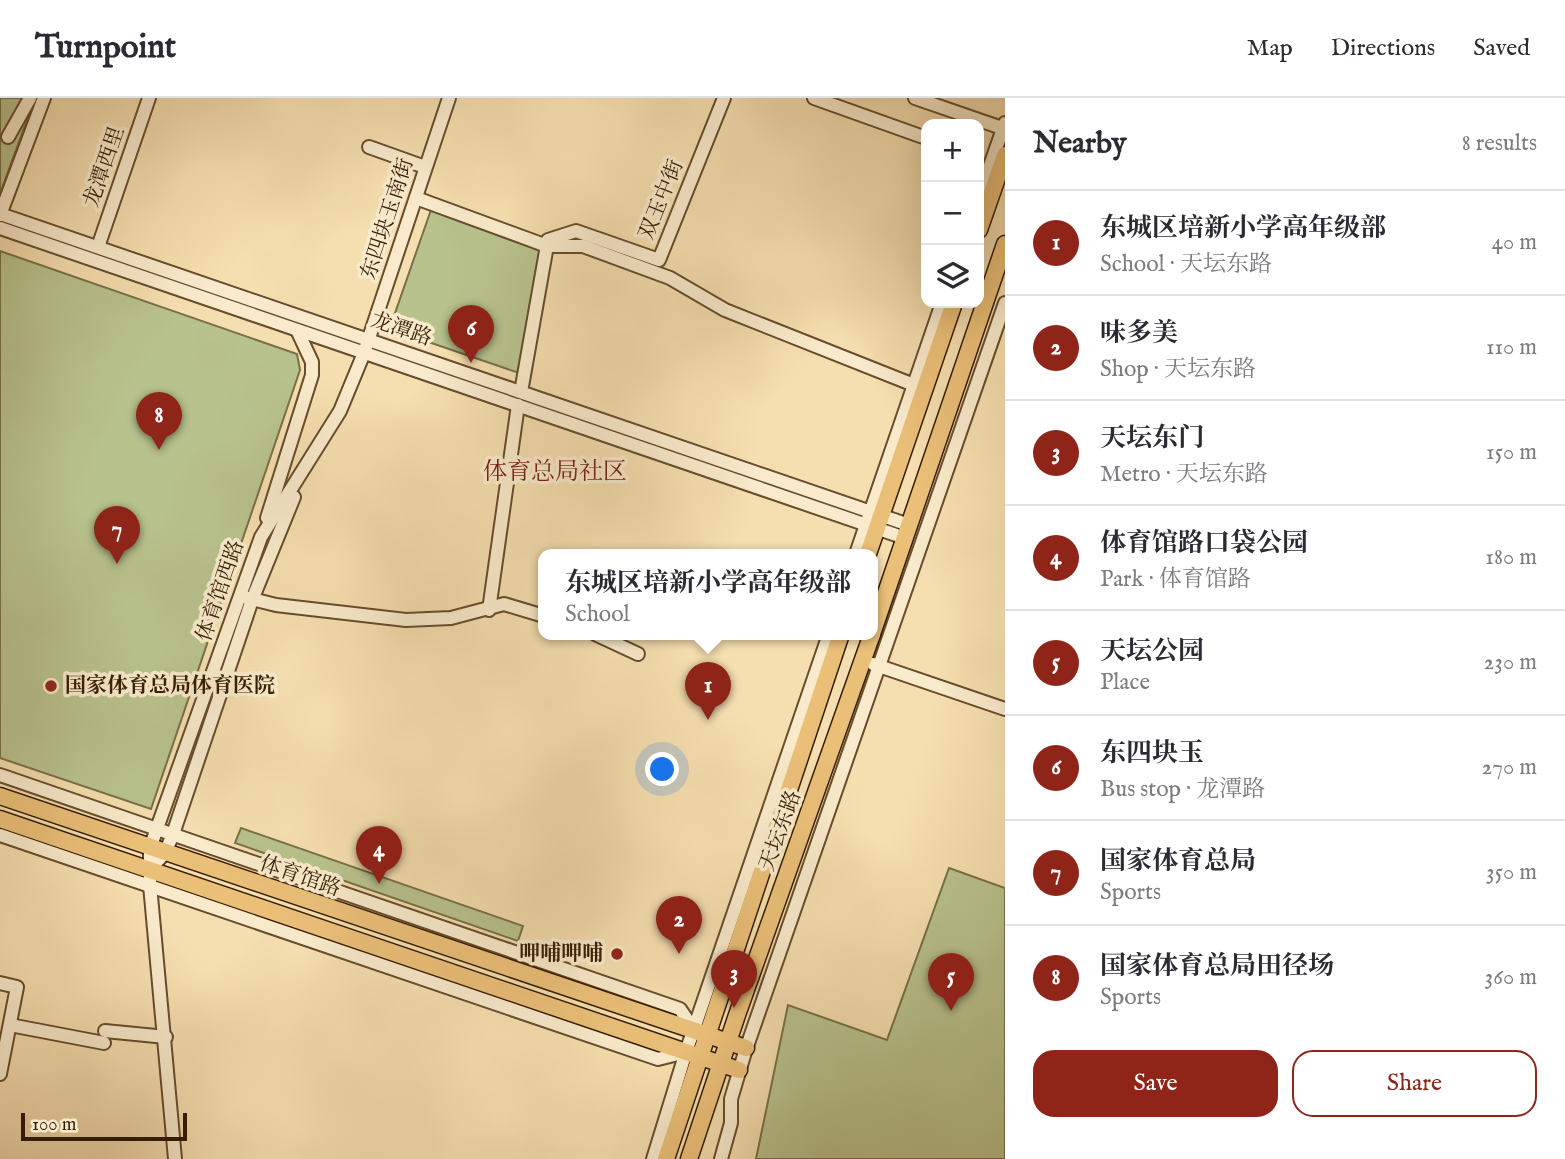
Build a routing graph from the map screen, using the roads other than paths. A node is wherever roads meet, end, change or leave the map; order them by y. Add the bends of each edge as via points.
1 (30, 98) edge
2 (44, 98) edge
3 (149, 98) edge
4 (449, 98) edge
5 (724, 98) edge
6 (814, 98) edge
7 (915, 98) edge
8 (1004, 127) edge
9 (4, 136) edge
10 (921, 136) edge
11 (26, 146) junction
12 (369, 147) dead end
13 (994, 159) edge
14 (425, 167) junction
15 (984, 184) edge
16 (416, 198) junction
17 (984, 206) edge
18 (0, 214) edge
19 (0, 228) edge
20 (1005, 244) edge
21 (547, 246) junction
22 (98, 247) junction
23 (1005, 303) edge
24 (941, 308) edge
25 (952, 308) edge
26 (297, 330) junction
27 (369, 340) junction
28 (364, 353) junction
29 (919, 387) junction
30 (521, 392) junction
31 (518, 405) junction
32 (313, 455) junction
33 (873, 520) junction
34 (907, 532) junction
35 (261, 537) junction
36 (858, 549) edge
37 (869, 549) edge
38 (246, 598) junction
39 (489, 610) junction
40 (538, 614) edge
41 (878, 617) edge
42 (608, 640) edge
43 (827, 640) edge
44 (839, 640) edge
45 (872, 640) edge
46 (638, 654) dead end
47 (871, 663) junction
48 (1005, 709) edge
49 (0, 775) edge
50 (0, 796) edge
51 (0, 819) edge
52 (156, 828) junction
53 (173, 834) junction
54 (0, 835) edge
55 (158, 850) junction
56 (150, 878) junction
57 (0, 983) edge
58 (10, 1025) junction
59 (700, 1032) junction
60 (166, 1037) junction
61 (728, 1042) junction
62 (746, 1048) junction
63 (693, 1054) junction
64 (720, 1064) junction
65 (739, 1070) junction
66 (0, 1074) edge
67 (174, 1159) edge
68 (653, 1159) edge
69 (666, 1159) edge
70 (689, 1159) edge
71 (721, 1159) edge

1 - 9 street
2 - 11 street
3 - 22 street, 龙潭西里
4 - 14 street, 东四块玉南街
5 - 21 street, 双玉中街 via 659,260 576,231 548,240
6 - 10 street
7 - 8 street
8 - 13 street
9 - 11 street
11 - 18 street
12 - 14 street
13 - 15 street
13 - 17 main road
14 - 16 street, 东四块玉南街
16 - 21 street
16 - 27 street, 东四块玉南街
18 - 22 street, 龙潭路
19 - 26 street, 龙潭路
20 - 34 main road, 天坛东路
21 - 29 street via 583,246 670,278 725,310
21 - 30 street
22 - 27 street, 龙潭路
23 - 47 street
24 - 29 street
25 - 29 main road
26 - 28 street, 龙潭路
26 - 35 street via 313,362 312,375
27 - 28 street, 东四块玉南街
27 - 30 street, 龙潭路
28 - 31 street, 龙潭路
28 - 32 street, 体育馆西路 via 340,411
29 - 33 main road
30 - 33 street, 龙潭路
31 - 33 street, 龙潭路
31 - 39 street
32 - 35 street, 体育馆西路
32 - 38 street, 体育馆西路
33 - 34 street, 龙潭路
33 - 36 street
33 - 37 main road
34 - 41 main road, 天坛东路
35 - 38 street, 体育馆西路
38 - 39 street via 406,620
38 - 52 street, 体育馆西路
38 - 53 street, 体育馆西路
39 - 40 street via 504,604
42 - 46 street
43 - 59 street
44 - 59 main road, 天坛东路
45 - 47 main road, 天坛东路
47 - 48 street
47 - 61 main road, 天坛东路
47 - 62 street
49 - 52 street
50 - 55 main road, 体育馆路
51 - 56 main road, 体育馆路
52 - 53 street
52 - 55 street, 体育馆西路
53 - 55 street, 体育馆西路
53 - 59 street via 680,1009
54 - 56 street
55 - 56 street, 体育馆西路
55 - 59 main road, 体育馆路
56 - 60 street
56 - 63 main road, 体育馆路
57 - 58 street via 16,987
58 - 60 street via 104,1037
58 - 66 street
59 - 61 main road
59 - 63 main road, 天坛东路
60 - 67 street
61 - 62 main road
61 - 64 main road, 天坛东路
62 - 65 street
63 - 64 main road, 体育馆路
63 - 68 street, 天坛东路
63 - 69 main road, 天坛东路
64 - 65 main road, 体育馆路
64 - 70 main road, 天坛东路
65 - 71 street

